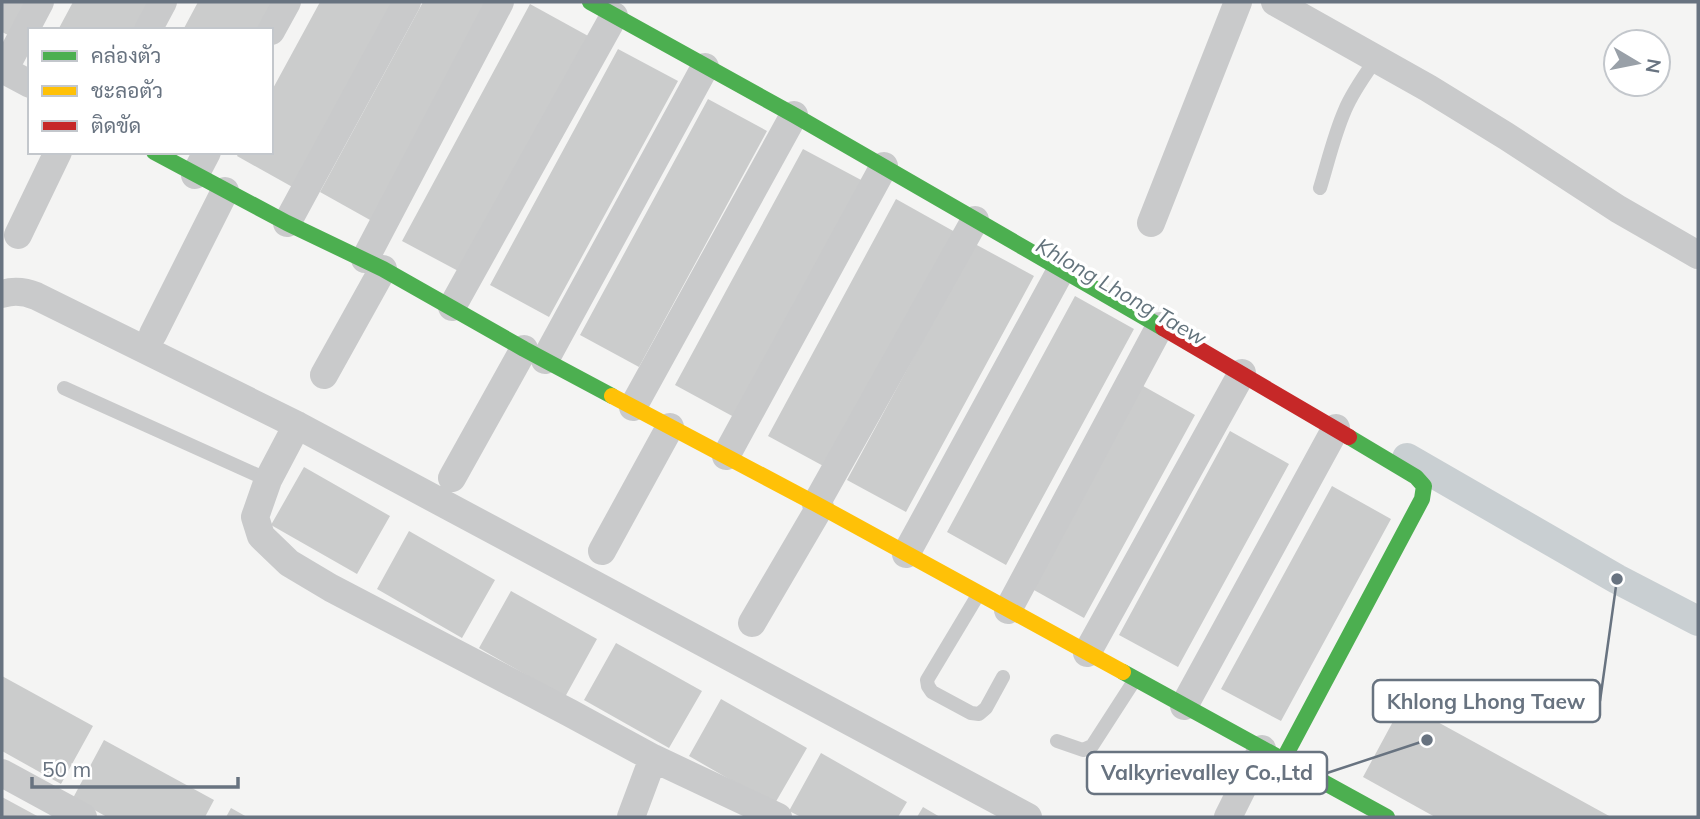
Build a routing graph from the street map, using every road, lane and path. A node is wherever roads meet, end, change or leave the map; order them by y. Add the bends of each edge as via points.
1 (40, 2) edge
2 (163, 2) edge
3 (287, 2) edge
4 (407, 2) edge
5 (500, 2) edge
6 (590, 2) edge
7 (1238, 2) edge
8 (1275, 2) edge
9 (614, 16) junction
10 (149, 28) edge
11 (273, 28) edge
12 (1376, 59) junction
13 (705, 66) junction
14 (3, 69) edge
15 (28, 83) edge
16 (794, 115) junction
17 (57, 154) edge
18 (162, 154) edge
19 (201, 164) edge
20 (884, 166) junction
21 (1320, 188) dead end
22 (225, 191) junction
23 (975, 220) junction
24 (287, 223) junction
25 (1151, 223) dead end
26 (18, 235) dead end
27 (1698, 256) edge
28 (374, 264) junction
29 (1061, 270) junction
30 (2, 294) edge
31 (452, 307) junction
32 (1160, 326) junction
33 (153, 334) dead end
34 (534, 354) junction
35 (1242, 373) junction
36 (324, 375) dead end
37 (64, 388) dead end
38 (634, 407) junction
39 (297, 425) junction
40 (670, 427) junction
41 (1336, 428) junction
42 (726, 456) junction
43 (452, 478) dead end
44 (268, 480) junction
45 (818, 505) junction
46 (602, 551) dead end
47 (906, 554) junction
48 (978, 593) junction
49 (1008, 610) junction
50 (752, 623) dead end
51 (1087, 653) junction
52 (1003, 677) dead end
53 (1135, 679) junction
54 (1184, 706) junction
55 (1057, 741) dead end
56 (1273, 755) junction
57 (653, 758) junction
58 (2, 773) edge
59 (83, 817) edge
60 (631, 817) edge
61 (778, 817) edge
62 (1028, 817) edge
63 (1228, 817) edge
64 (1387, 817) edge

1 - 14 street
2 - 10 street
3 - 11 street
4 - 24 street
5 - 28 street
6 - 9 street
7 - 25 street
8 - 12 street
9 - 13 street
9 - 31 street
12 - 21 lane via 1346,108
12 - 27 street
13 - 16 street
13 - 34 street
14 - 15 street
16 - 20 street
16 - 38 street
17 - 26 street
18 - 19 street
19 - 22 street
20 - 23 street
20 - 42 street
22 - 24 street
22 - 33 street
23 - 29 street
23 - 45 street
24 - 28 street
28 - 31 street
28 - 36 street
29 - 32 street
29 - 47 street
30 - 39 street via 24,291 36,296
31 - 34 street
32 - 35 street
32 - 49 street
34 - 38 street
34 - 43 street
35 - 41 street
35 - 51 street
37 - 44 lane
38 - 40 street
39 - 44 street
39 - 62 street
40 - 42 street
40 - 46 street
41 - 54 street
41 - 56 street via 1416,477 1424,486 1422,499
42 - 45 street
44 - 57 street via 255,517 261,536 289,563
45 - 47 street
45 - 50 street
47 - 48 street
48 - 49 street
48 - 52 lane via 927,680 928,686 979,714
49 - 51 street
51 - 53 street
53 - 54 street
53 - 55 lane via 1092,746 1083,750
54 - 56 street
56 - 63 street
56 - 64 street
57 - 60 street
57 - 61 street
58 - 59 street

